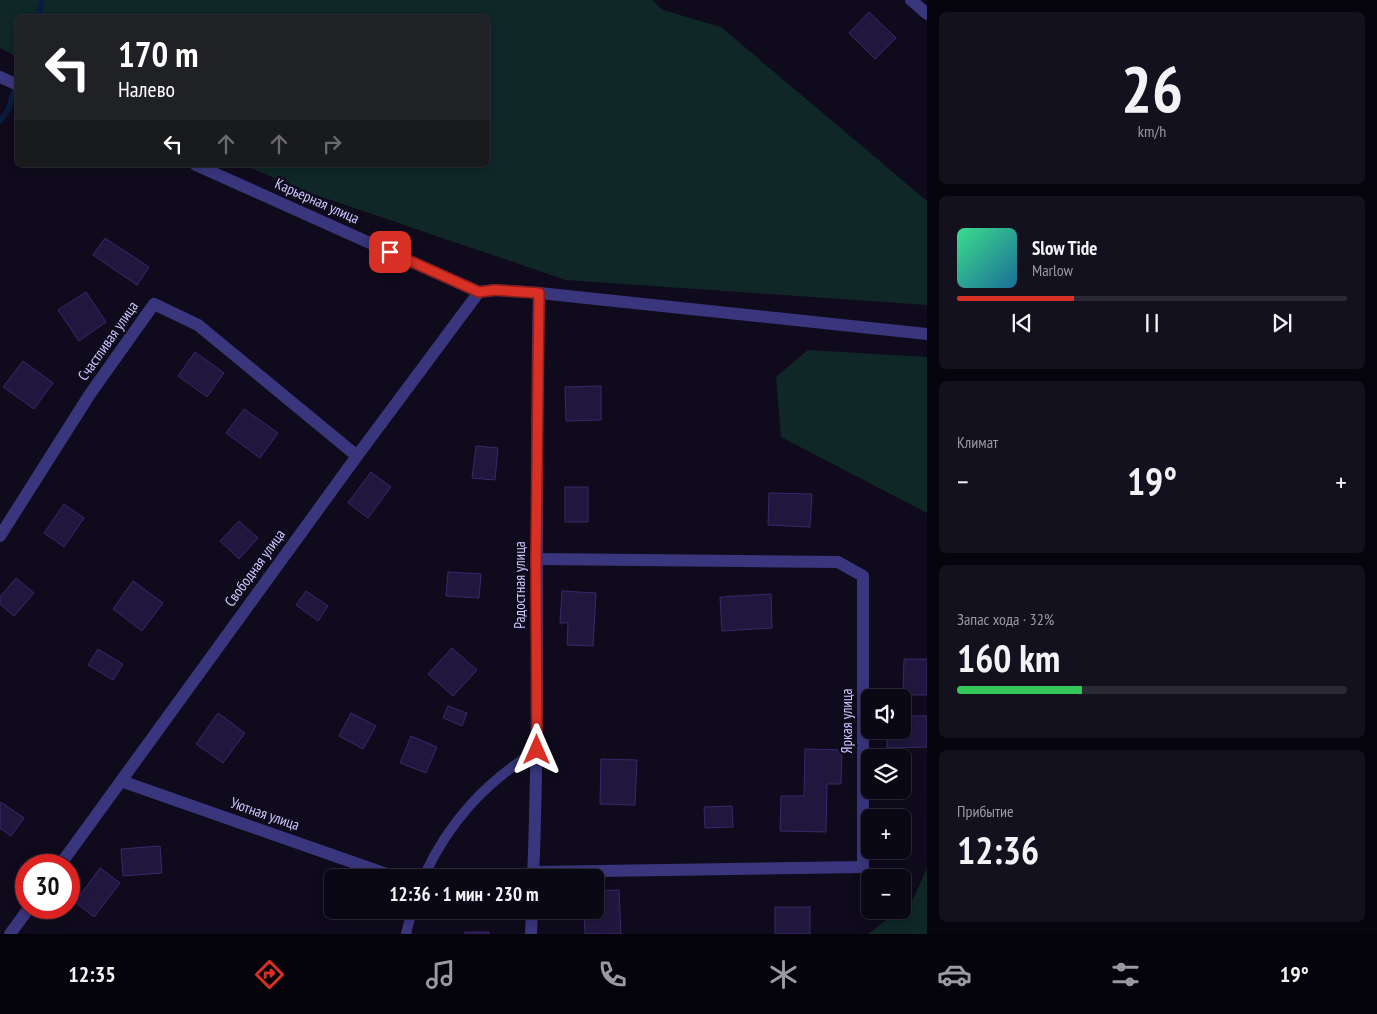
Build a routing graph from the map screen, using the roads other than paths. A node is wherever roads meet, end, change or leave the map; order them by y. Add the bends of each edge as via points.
1 (911, 0) edge
2 (927, 14) edge
3 (0, 77) edge
4 (15, 84) edge
5 (200, 167) edge
6 (479, 292) junction
7 (539, 293) junction
8 (927, 334) edge
9 (357, 456) junction
10 (0, 536) edge
11 (536, 560) junction
12 (537, 750) junction
13 (121, 780) junction
14 (68, 854) edge
15 (373, 869) edge
16 (427, 869) edge
17 (533, 869) edge
18 (604, 873) edge
19 (21, 919) edge
20 (410, 919) edge
21 (532, 919) edge
22 (10, 934) edge
23 (406, 934) edge
24 (531, 934) edge

1 - 2 street
3 - 4 street
5 - 6 street, Карьерная улица
6 - 7 street
6 - 9 street, Свободная улица
7 - 8 street
7 - 11 street, Радостная улица
9 - 10 street, Счастливая улица via 198,325 154,304 90,394
9 - 13 street, Свободная улица
11 - 12 street, Радостная улица
11 - 18 street, Яркая улица via 838,562 863,576 863,867
12 - 16 lane via 511,766 466,807
12 - 17 street, Радостная улица
13 - 14 street, Свободная улица
13 - 15 street, Уютная улица
19 - 22 street
20 - 23 lane
21 - 24 street

